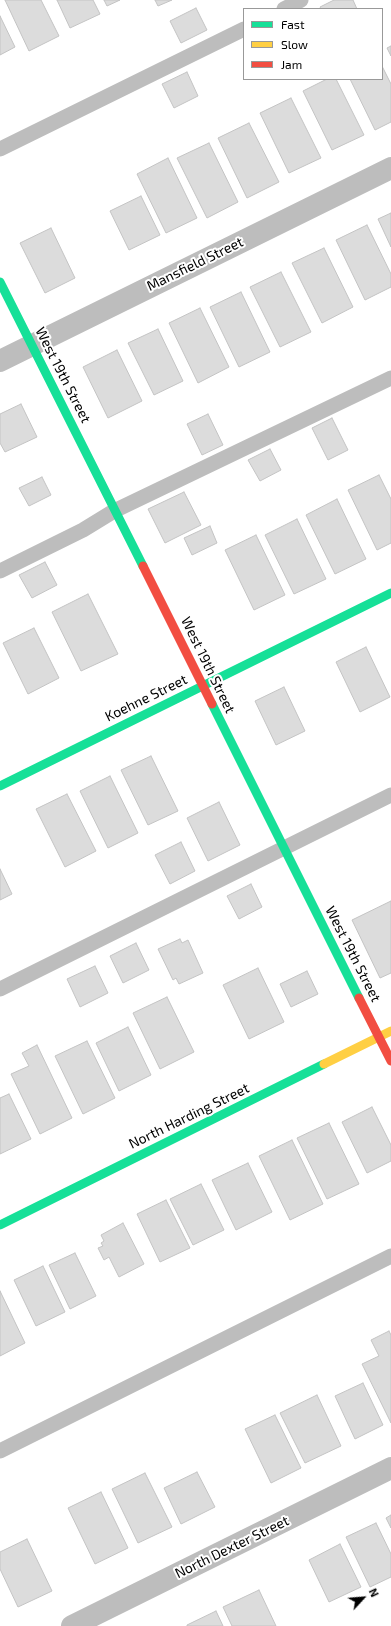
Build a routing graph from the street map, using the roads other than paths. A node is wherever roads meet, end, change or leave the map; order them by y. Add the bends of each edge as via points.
1 (301, 0) edge
2 (286, 8) edge
3 (243, 29) edge
4 (0, 149) edge
5 (391, 168) edge
6 (0, 282) edge
7 (32, 345) junction
8 (0, 361) edge
9 (391, 378) edge
10 (115, 510) junction
11 (0, 571) edge
12 (391, 593) edge
13 (203, 685) junction
14 (0, 786) edge
15 (391, 795) edge
16 (285, 848) junction
17 (0, 989) edge
18 (391, 1032) edge
19 (379, 1037) junction
20 (391, 1060) edge
21 (0, 1225) edge
22 (391, 1256) edge
23 (0, 1452) edge
24 (391, 1468) edge
25 (72, 1626) edge

1 - 2 lane
3 - 4 lane
5 - 7 street, Mansfield Street
6 - 7 street, West 19th Street
7 - 8 street, Mansfield Street
7 - 10 street, West 19th Street
9 - 10 lane
10 - 11 lane via 83,530
10 - 13 street, West 19th Street
12 - 13 street, Koehne Street
13 - 14 street, Koehne Street
13 - 16 street, West 19th Street
15 - 16 lane
16 - 17 lane
16 - 19 street, West 19th Street
18 - 19 street, North Harding Street
19 - 20 street, West 19th Street
19 - 21 street, North Harding Street
22 - 23 lane
24 - 25 street, North Dexter Street

